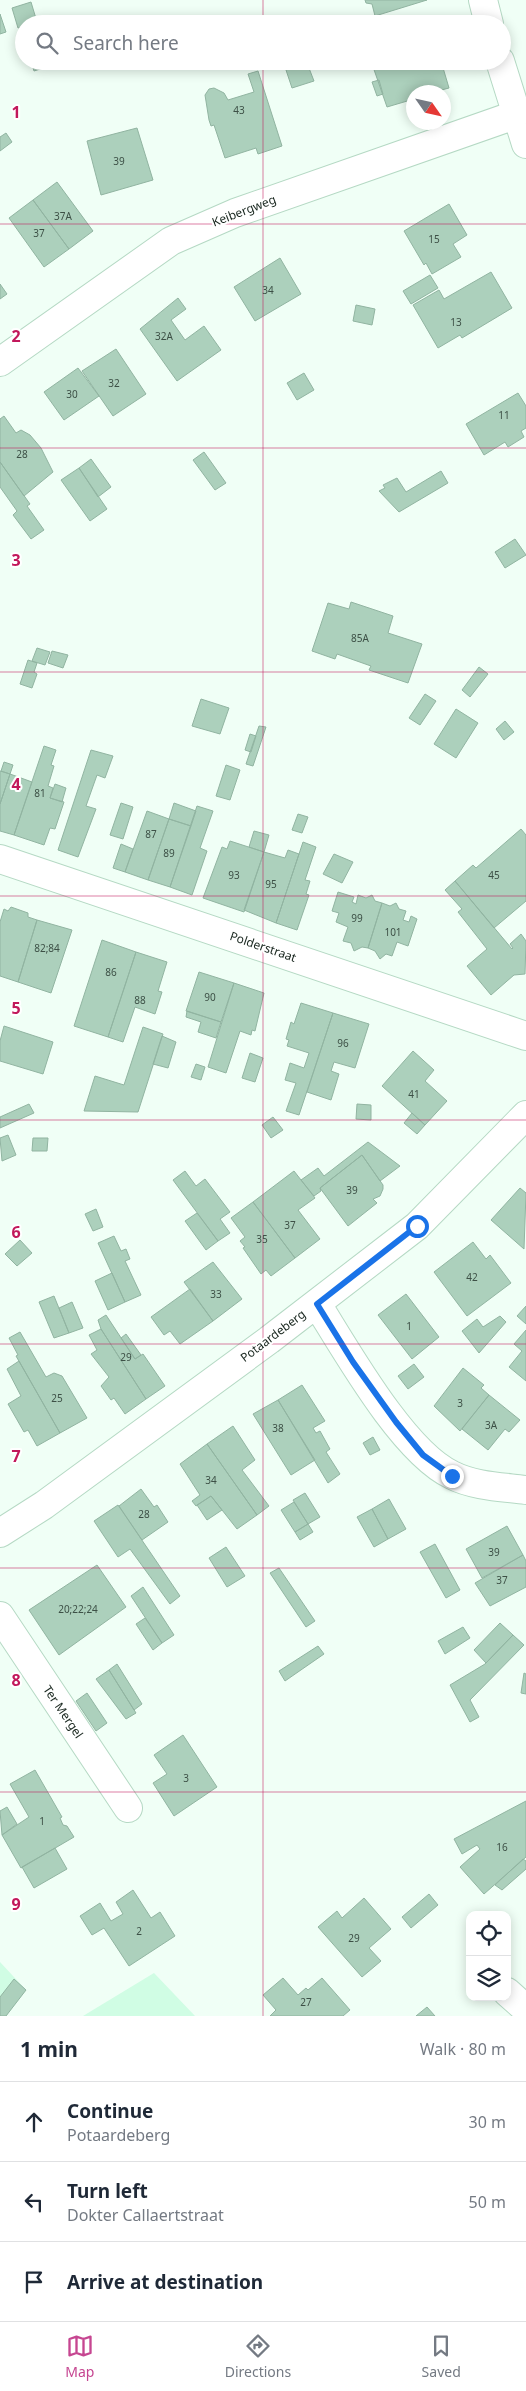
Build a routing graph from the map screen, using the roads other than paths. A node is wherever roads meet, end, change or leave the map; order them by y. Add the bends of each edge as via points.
1 (483, 0) edge
2 (487, 15) edge
3 (502, 70) edge
4 (515, 115) junction
5 (526, 144) edge
6 (0, 362) edge
7 (0, 859) edge
8 (526, 1036) edge
9 (526, 1115) edge
10 (317, 1304) junction
11 (526, 1490) edge
12 (0, 1533) edge
13 (0, 1616) edge
14 (128, 1808) dead end
15 (511, 1996) edge
16 (526, 2010) edge

1 - 2 street
3 - 4 street
4 - 5 street
4 - 6 street, Keibergweg via 236,213 171,241
7 - 8 street, Polderstraat
9 - 10 street, Potaardeberg via 417,1226
10 - 11 street via 358,1370 423,1455 452,1476
10 - 12 street, Potaardeberg
13 - 14 street, Ter Mergel
15 - 16 street

